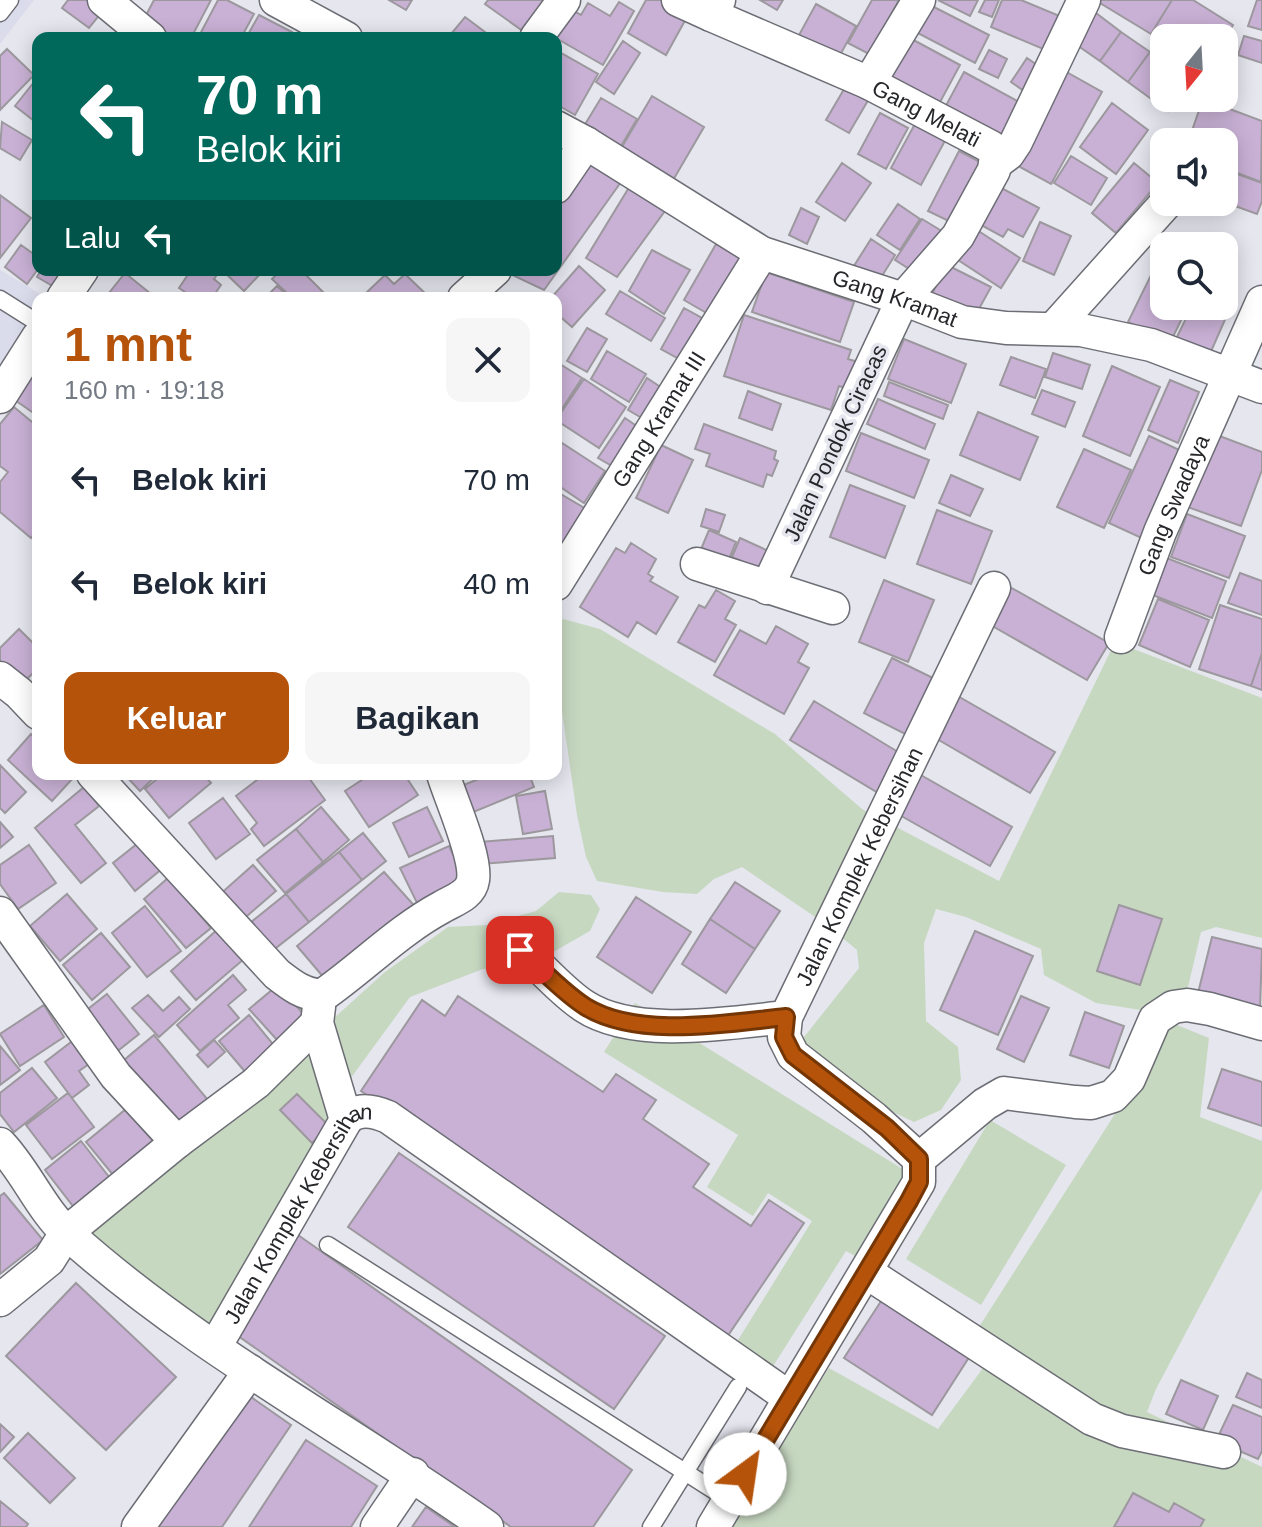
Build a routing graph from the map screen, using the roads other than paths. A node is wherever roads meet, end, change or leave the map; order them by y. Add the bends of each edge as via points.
1 (10, 0) edge
2 (104, 0) edge
3 (276, 0) edge
4 (564, 0) edge
5 (678, 0) edge
6 (919, 0) edge
7 (1084, 0) edge
8 (715, 8) edge
9 (0, 13) edge
10 (143, 32) edge
11 (335, 32) edge
12 (540, 32) edge
13 (869, 83) junction
14 (562, 130) edge
15 (586, 143) junction
16 (996, 163) junction
17 (562, 178) edge
18 (1154, 216) edge
19 (762, 253) junction
20 (488, 276) edge
21 (471, 292) edge
22 (0, 299) edge
23 (903, 299) junction
24 (1262, 302) edge
25 (32, 319) edge
26 (1055, 327) junction
27 (32, 346) edge
28 (1232, 374) junction
29 (1262, 387) edge
30 (0, 397) edge
31 (697, 564) dead end
32 (562, 574) edge
33 (767, 588) junction
34 (994, 588) dead end
35 (833, 608) dead end
36 (1121, 637) dead end
37 (99, 780) edge
38 (445, 780) edge
39 (0, 913) edge
40 (513, 945) dead end
41 (316, 1009) junction
42 (786, 1017) junction
43 (1262, 1024) edge
44 (346, 1120) junction
45 (177, 1142) junction
46 (0, 1144) edge
47 (919, 1159) junction
48 (66, 1233) junction
49 (328, 1245) dead end
50 (866, 1272) junction
51 (0, 1300) edge
52 (215, 1347) junction
53 (250, 1371) junction
54 (738, 1387) dead end
55 (790, 1398) junction
56 (1224, 1452) dead end
57 (685, 1472) junction
58 (413, 1474) junction
59 (721, 1513) edge
60 (138, 1527) edge
61 (377, 1527) edge
62 (487, 1527) edge
63 (651, 1527) edge

1 - 9 lane
2 - 10 street
3 - 11 street
4 - 12 street
5 - 8 street, Gang Melati
6 - 13 street
7 - 16 street via 1016,142
8 - 13 street, Gang Melati
13 - 16 street, Gang Melati via 991,147
14 - 15 street, Gang Kramat
15 - 17 street
15 - 19 street, Gang Kramat
16 - 23 street, Gang Melati via 958,236
18 - 26 street
19 - 23 street, Gang Kramat
19 - 32 street, Gang Kramat III
20 - 21 street
22 - 25 lane
23 - 26 street, Gang Kramat via 962,322
23 - 33 street, Jalan Pondok Ciracas
24 - 28 street, Gang Swadaya
26 - 28 street, Gang Kramat via 1151,345
27 - 30 street
28 - 29 street, Gang Kramat
28 - 36 street, Gang Swadaya via 1160,532
31 - 33 street
33 - 35 street
34 - 42 street, Jalan Komplek Kebersihan
37 - 41 street via 277,974
38 - 41 street via 472,857 471,888 428,914 323,995
39 - 45 street via 116,1076
40 - 42 street via 584,1006 612,1020 691,1026
41 - 44 street
41 - 45 street via 256,1083
42 - 47 street via 784,1037 793,1055
43 - 47 street via 1210,1009 1173,1007 1155,1019 1129,1079 1113,1096 1091,1103 1004,1093
44 - 52 street, Jalan Komplek Kebersihan
44 - 55 street, Jalan Komplek Kebersihan via 374,1111 388,1117
45 - 48 street
46 - 48 street, Jalan Komplek Kebersihan
47 - 50 street via 919,1182
48 - 51 street via 49,1260
48 - 52 street, Jalan Komplek Kebersihan
49 - 57 lane
50 - 55 street
50 - 56 street via 1092,1419 1122,1431
52 - 53 street, Jalan Komplek Kebersihan
53 - 58 street, Jalan Komplek Kebersihan
53 - 60 street
54 - 57 lane
55 - 59 street
57 - 59 lane
57 - 63 lane
58 - 61 street
58 - 62 street, Jalan Komplek Kebersihan

